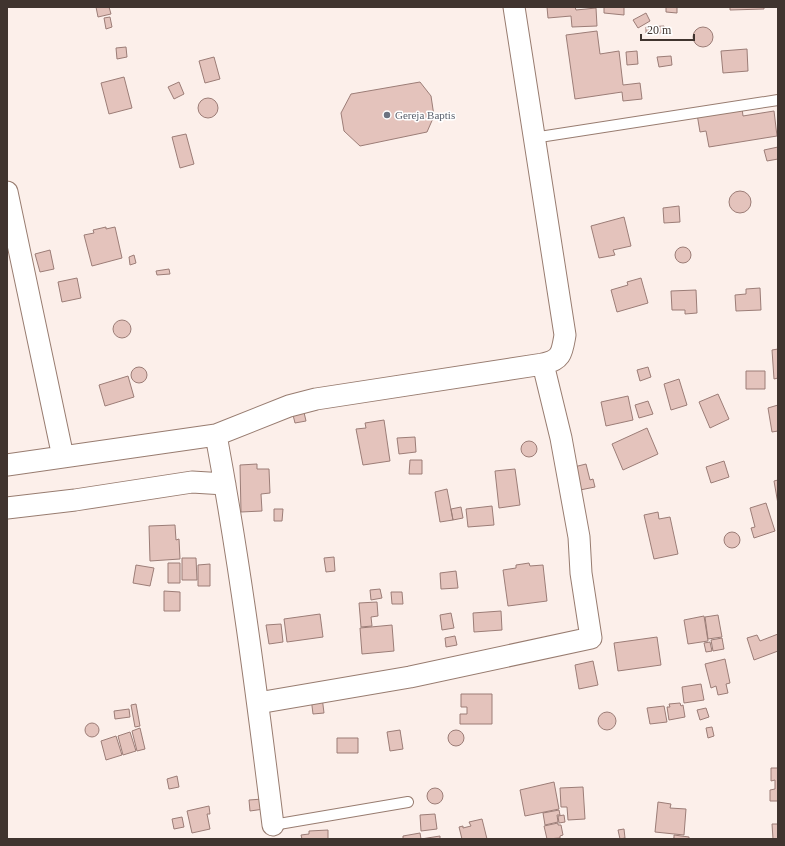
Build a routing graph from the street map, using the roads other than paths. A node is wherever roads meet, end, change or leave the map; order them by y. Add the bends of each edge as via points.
1 (514, 7) edge
2 (778, 100) edge
3 (533, 138) junction
4 (7, 192) edge
5 (543, 364) junction
6 (216, 435) junction
7 (64, 457) junction
8 (7, 465) edge
9 (225, 484) junction
10 (7, 508) edge
11 (258, 703) junction
12 (408, 802) dead end
13 (273, 825) joint

1 - 3 street
2 - 3 lane
3 - 5 street via 565,335 562,352 550,363
4 - 7 street
5 - 6 street via 316,399 288,406
5 - 11 street via 579,538 581,572 591,638 410,677
6 - 7 street
6 - 9 street
7 - 8 street
9 - 10 street via 192,482
9 - 11 street
11 - 13 street
12 - 13 lane

